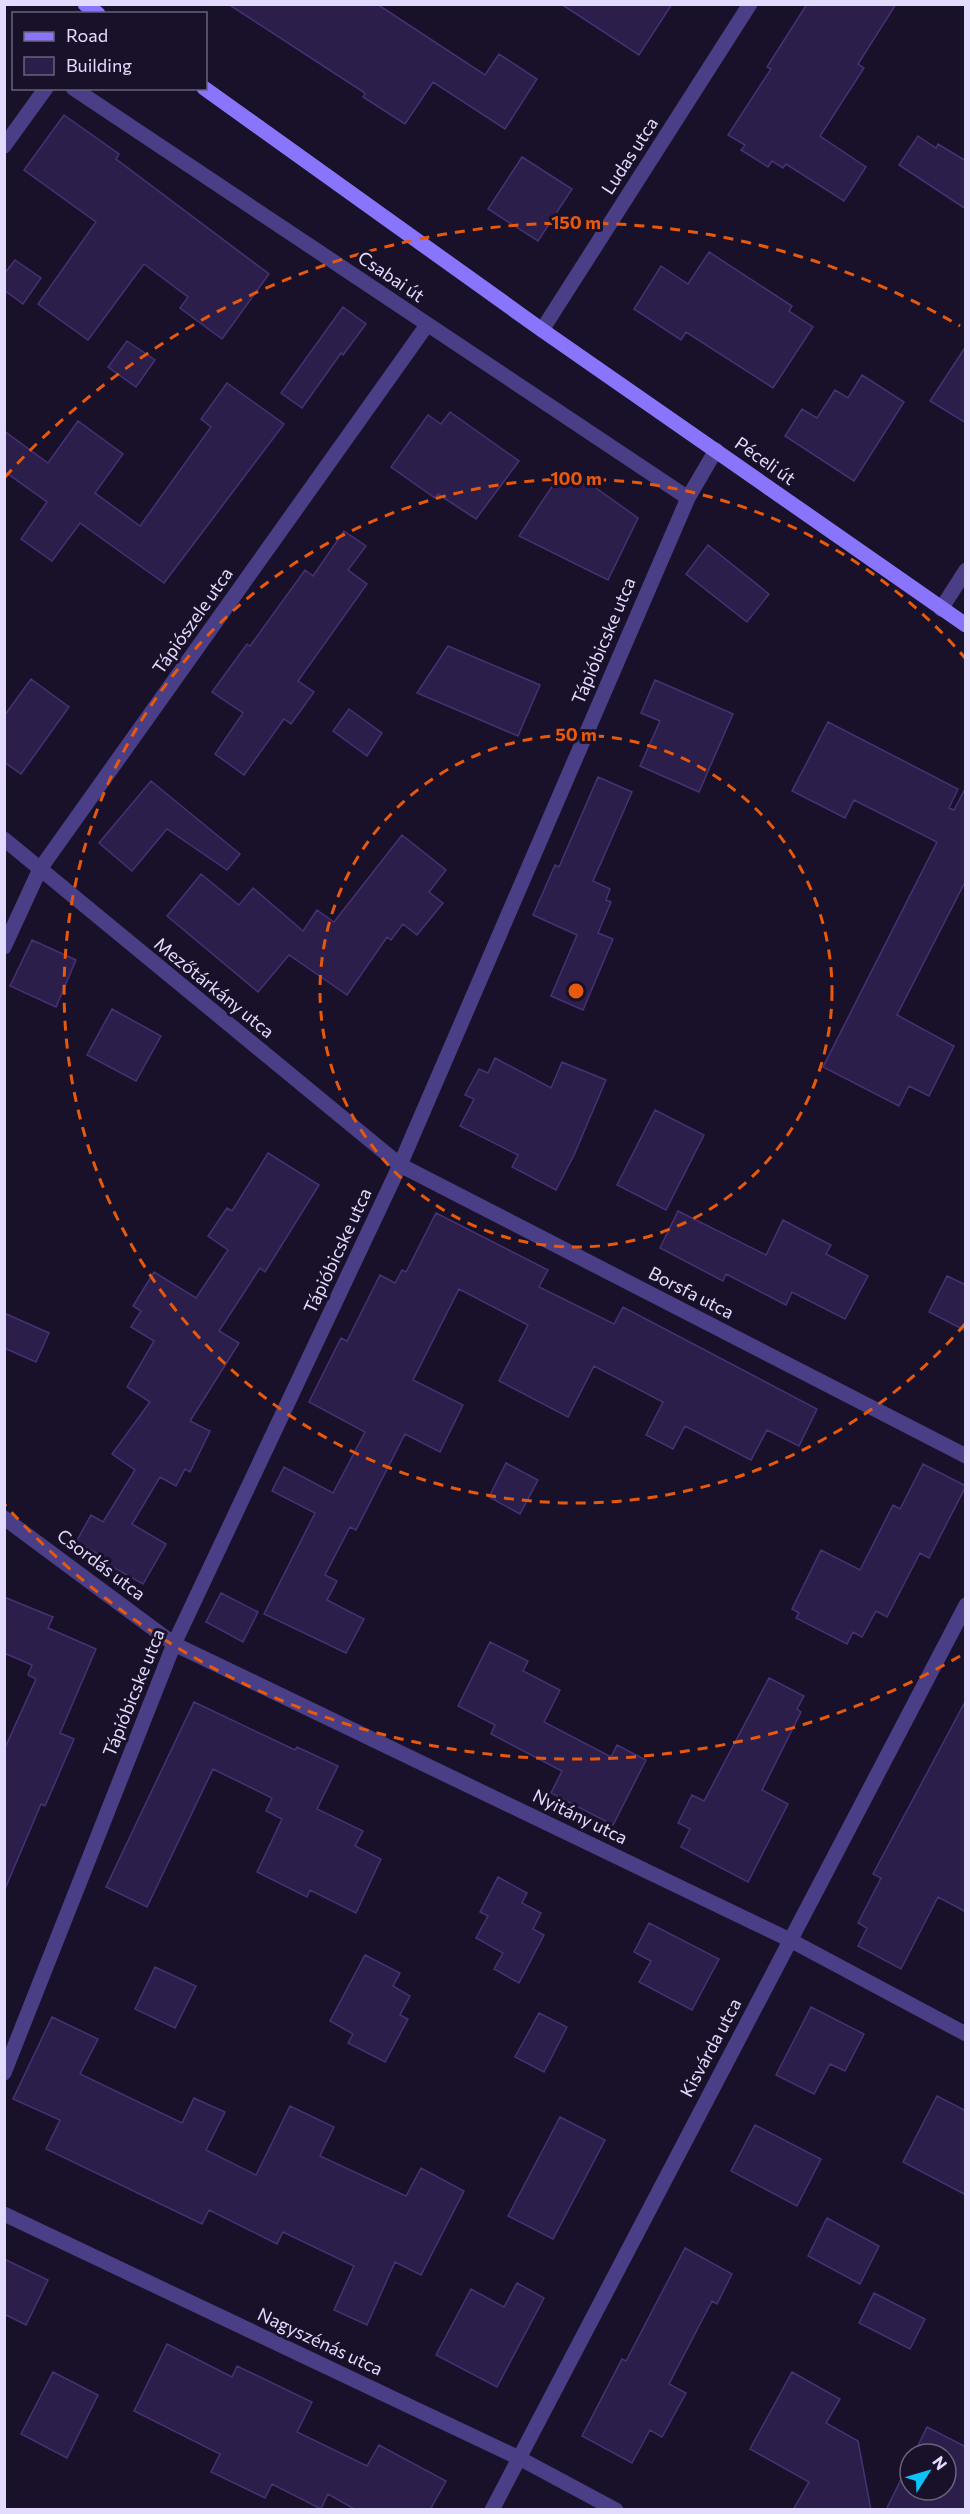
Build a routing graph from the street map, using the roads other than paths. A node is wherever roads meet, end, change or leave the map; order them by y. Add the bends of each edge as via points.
1 (750, 4) edge
2 (45, 90) edge
3 (77, 90) edge
4 (207, 90) edge
5 (4, 146) edge
6 (427, 325) junction
7 (542, 330) junction
8 (716, 450) junction
9 (688, 498) junction
10 (966, 570) edge
11 (941, 609) junction
12 (966, 626) edge
13 (4, 839) edge
14 (40, 869) junction
15 (4, 947) edge
16 (400, 1166) junction
17 (966, 1456) edge
18 (4, 1518) edge
19 (966, 1605) edge
20 (174, 1644) junction
21 (790, 1940) junction
22 (966, 2034) edge
23 (4, 2073) edge
24 (4, 2214) edge
25 (519, 2458) junction
26 (492, 2510) edge
27 (616, 2510) edge

1 - 7 street, Ludas utca
2 - 5 street
3 - 6 street, Csabai út
4 - 7 main road
6 - 9 street, Csabai út
6 - 14 street, Tápiószele utca
7 - 8 main road, Péceli út
8 - 9 street, Tápióbicske utca
8 - 11 main road, Péceli út
9 - 16 street, Tápióbicske utca
10 - 11 street
11 - 12 main road, Péceli út
13 - 14 street, Mezőtárkány utca
14 - 15 street, Tápiószele utca
14 - 16 street, Mezőtárkány utca
16 - 17 street, Borsfa utca
16 - 20 street, Tápióbicske utca
18 - 20 street, Csordás utca
19 - 21 street, Kisvárda utca
20 - 21 street, Nyitány utca
20 - 23 street, Tápióbicske utca
21 - 22 street, Nyitány utca
21 - 25 street, Kisvárda utca
24 - 25 street, Nagyszénás utca
25 - 26 street, Kisvárda utca
25 - 27 street, Nagyszénás utca

